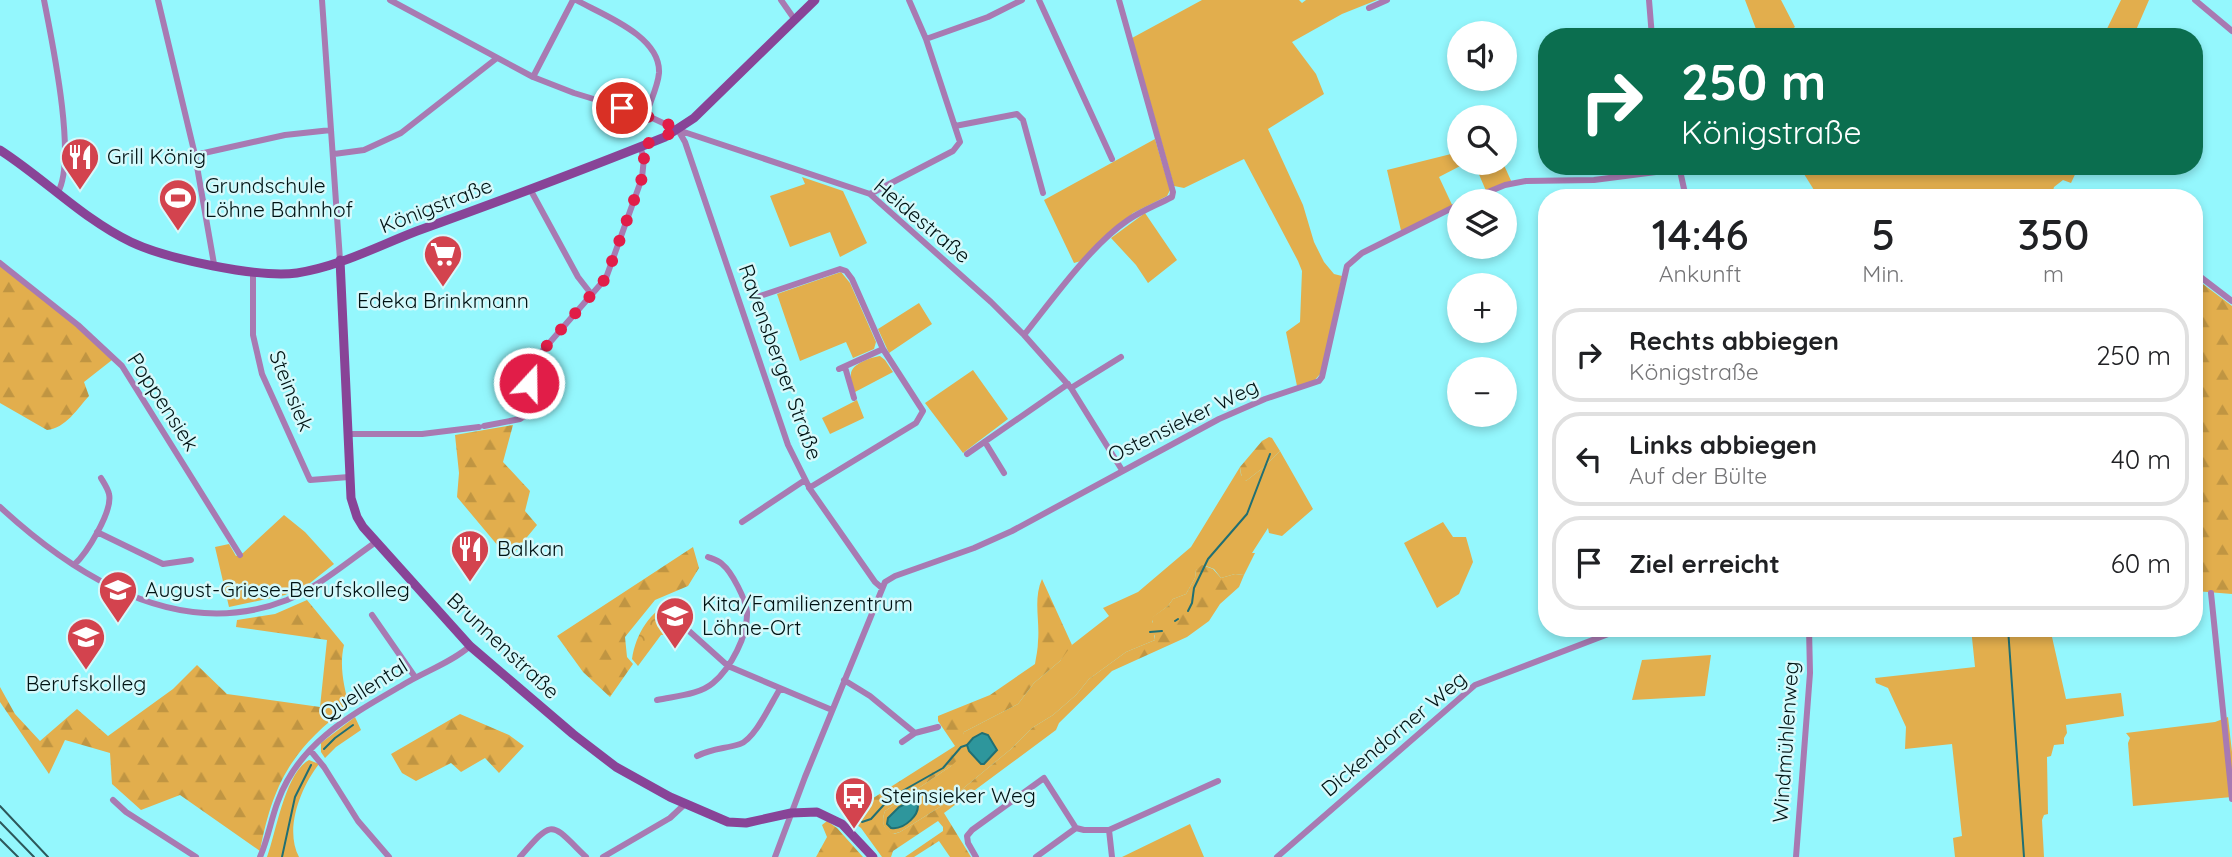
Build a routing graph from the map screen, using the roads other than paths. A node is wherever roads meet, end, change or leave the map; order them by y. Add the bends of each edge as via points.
1 (44, 0) edge
2 (158, 0) edge
3 (322, 0) edge
4 (390, 0) edge
5 (575, 0) edge
6 (781, 0) edge
7 (815, 0) edge
8 (909, 0) edge
9 (1022, 0) edge
10 (1039, 0) edge
11 (1119, 0) edge
12 (1387, 0) edge
13 (1649, 0) edge
14 (2195, 0) edge
15 (1369, 8) dead end
16 (795, 20) junction
17 (1651, 28) edge
18 (2232, 31) edge
19 (926, 39) junction
20 (498, 58) junction
21 (533, 77) junction
22 (646, 115) junction
23 (955, 126) junction
24 (331, 130) junction
25 (678, 130) junction
26 (640, 147) junction
27 (0, 150) edge
28 (334, 154) junction
29 (195, 155) junction
30 (1112, 159) dead end
31 (1627, 175) edge
32 (530, 189) junction
33 (1495, 189) edge
34 (58, 192) junction
35 (1043, 193) dead end
36 (870, 194) junction
37 (1447, 210) edge
38 (340, 260) junction
39 (0, 262) edge
40 (215, 264) junction
41 (253, 272) junction
42 (2203, 279) edge
43 (593, 295) junction
44 (757, 298) dead end
45 (2232, 301) edge
46 (1024, 335) junction
47 (883, 349) junction
48 (1121, 356) dead end
49 (1070, 386) junction
50 (854, 398) dead end
51 (347, 434) junction
52 (985, 442) junction
53 (967, 454) dead end
54 (1122, 470) junction
55 (1004, 472) dead end
56 (349, 477) junction
57 (101, 478) dead end
58 (805, 480) junction
59 (809, 488) junction
60 (0, 508) edge
61 (742, 522) dead end
62 (97, 532) junction
63 (376, 542) junction
64 (240, 555) dead end
65 (708, 556) dead end
66 (191, 560) dead end
67 (74, 565) junction
68 (882, 588) junction
69 (2211, 593) dead end
70 (372, 615) dead end
71 (680, 622) dead end
72 (1600, 637) edge
73 (1809, 637) edge
74 (470, 646) junction
75 (728, 666) junction
76 (415, 677) junction
77 (844, 680) junction
78 (780, 689) junction
79 (657, 700) dead end
80 (832, 710) junction
81 (938, 727) dead end
82 (915, 733) junction
83 (902, 742) dead end
84 (310, 750) junction
85 (697, 756) dead end
86 (1218, 781) dead end
87 (2232, 799) edge
88 (114, 800) dead end
89 (685, 804) junction
90 (791, 813) junction
91 (1076, 828) junction
92 (1109, 830) junction
93 (196, 857) edge
94 (260, 857) edge
95 (389, 857) edge
96 (520, 857) edge
97 (586, 857) edge
98 (603, 857) edge
99 (775, 857) edge
100 (873, 857) edge
101 (976, 857) edge
102 (1036, 857) edge
103 (1112, 857) edge
104 (1277, 857) edge
105 (1796, 857) edge

1 - 34 street via 66,144 65,174
2 - 29 street
3 - 24 street
4 - 20 street, Heidestraße
5 - 21 street
5 - 22 street via 650,45 659,73
6 - 16 street
7 - 16 main road, Königstraße
8 - 19 street
9 - 19 street
10 - 30 street
11 - 46 street via 1172,197 1126,221 1073,274
12 - 15 street
13 - 17 street
14 - 18 street
16 - 25 main road, Königstraße
19 - 23 street
20 - 21 street, Heidestraße
20 - 28 street via 401,133 364,150
21 - 22 street, Heidestraße
22 - 25 street, Heidestraße
23 - 35 street via 1017,114 1023,120
23 - 36 street via 960,142 953,151
24 - 28 street
24 - 29 street
25 - 26 main road, Königstraße
25 - 36 street, Heidestraße
25 - 58 street, Ravensberger Straße via 788,445
26 - 32 main road, Königstraße
26 - 43 street via 642,178 634,206 606,278
27 - 34 main road, Königstraße
28 - 38 street
29 - 40 street
31 - 33 street via 1526,181
32 - 38 main road, Königstraße
32 - 43 street via 578,277
34 - 40 main road, Königstraße via 129,241 179,258
36 - 46 street, Heidestraße
37 - 54 street, Ostensieker Weg via 1362,253 1347,266 1319,381 1247,406
38 - 41 main road, Königstraße via 295,273
38 - 51 main road, Brunnenstraße
39 - 64 street, Poppensiek via 122,366
40 - 41 main road, Königstraße
41 - 56 street, Steinsiek via 253,335 262,374 310,480
42 - 45 street
43 - 51 street via 531,364 531,407 520,419 422,434
44 - 47 street via 840,269 846,271
46 - 49 street, Heidestraße
47 - 50 street via 842,368
47 - 59 street via 923,411 916,423
48 - 49 street
49 - 52 street
49 - 54 street, Heidestraße
51 - 56 main road, Brunnenstraße
52 - 53 street
52 - 55 street
54 - 68 street, Ostensieker Weg via 1012,531 895,576
56 - 63 main road, Brunnenstraße via 357,517
57 - 62 street via 109,493 109,506
58 - 59 street, Ravensberger Straße
58 - 61 street
59 - 68 street, Ravensberger Straße
60 - 67 street
62 - 66 street via 163,564
62 - 67 street
63 - 67 street via 314,587 287,600 225,614 156,606
63 - 74 main road, Brunnenstraße
65 - 75 street via 722,563 733,578 747,610 744,633
68 - 77 street
69 - 87 street
70 - 76 street
71 - 75 street
72 - 104 street, Dickendorner Weg via 1475,685
73 - 105 street, Windmühlenweg
74 - 76 street, Quellental
74 - 89 main road, Brunnenstraße via 616,767
75 - 78 street
75 - 79 street via 713,684 699,691
76 - 84 street, Quellental via 327,732
77 - 80 street
77 - 82 street
78 - 80 street
78 - 85 street via 751,737
80 - 90 street
81 - 82 street
82 - 83 street
84 - 94 street, Quellental via 278,799
84 - 95 street via 358,821
86 - 92 street
88 - 93 street
89 - 90 main road, Brunnenstraße via 740,823
89 - 98 street via 670,818
90 - 99 street
90 - 100 main road, Brunnenstraße via 828,816
91 - 92 street
91 - 101 street via 1044,778 972,830 968,843
91 - 102 street
92 - 103 street
96 - 97 street via 541,833 554,828

